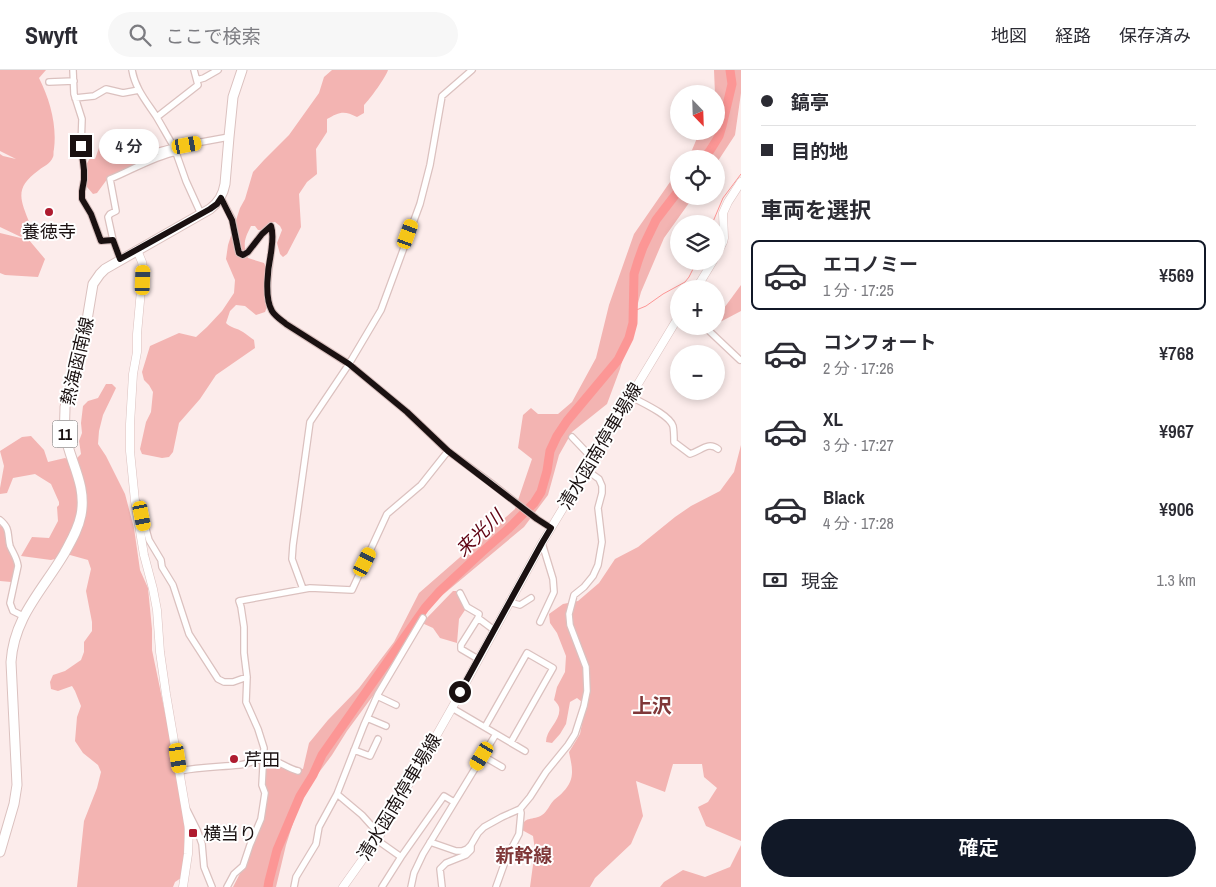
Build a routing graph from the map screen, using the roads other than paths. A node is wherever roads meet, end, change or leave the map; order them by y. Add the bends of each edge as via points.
1 (73, 70) edge
2 (132, 70) edge
3 (194, 70) edge
4 (218, 70) edge
5 (242, 70) edge
6 (472, 70) edge
7 (197, 80) junction
8 (74, 81) junction
9 (49, 82) dead end
10 (139, 90) junction
11 (75, 98) junction
12 (157, 117) junction
13 (229, 137) junction
14 (175, 150) junction
15 (130, 156) dead end
16 (741, 182) edge
17 (221, 198) junction
18 (201, 214) junction
19 (723, 215) edge
20 (113, 240) junction
21 (137, 250) junction
22 (120, 259) junction
23 (670, 331) edge
24 (714, 335) edge
25 (740, 360) dead end
26 (349, 364) junction
27 (630, 396) junction
28 (572, 437) dead end
29 (718, 449) dead end
30 (448, 451) junction
31 (592, 458) junction
32 (585, 469) junction
33 (135, 502) junction
34 (0, 520) edge
35 (551, 528) junction
36 (542, 543) junction
37 (303, 590) junction
38 (460, 593) dead end
39 (532, 598) dead end
40 (509, 602) junction
41 (23, 616) junction
42 (424, 618) dead end
43 (478, 618) junction
44 (540, 622) dead end
45 (494, 630) junction
46 (478, 659) junction
47 (247, 677) junction
48 (377, 696) junction
49 (396, 705) dead end
50 (452, 708) junction
51 (367, 718) junction
52 (386, 726) dead end
53 (486, 727) junction
54 (496, 734) junction
55 (378, 738) dead end
56 (511, 742) junction
57 (354, 750) junction
58 (525, 751) dead end
59 (482, 756) junction
60 (264, 759) junction
61 (502, 767) dead end
62 (180, 770) junction
63 (298, 771) dead end
64 (337, 794) junction
65 (454, 802) junction
66 (186, 808) junction
67 (520, 809) junction
68 (379, 838) junction
69 (430, 842) junction
70 (471, 845) junction
71 (0, 852) edge
72 (401, 857) junction
73 (184, 887) edge
74 (212, 887) edge
75 (227, 887) edge
76 (294, 887) edge
77 (343, 887) edge
78 (382, 887) edge
79 (411, 887) edge
80 (442, 887) edge
81 (496, 887) edge

1 - 8 street
2 - 10 street
3 - 7 street
4 - 7 street
5 - 13 main road via 233,97
6 - 26 street via 442,96 420,204 381,310
7 - 12 street via 198,86
8 - 9 street
8 - 11 street
10 - 11 street via 123,93 106,89 92,97
10 - 12 street
11 - 20 street via 82,119 82,199 101,241
12 - 14 street
13 - 14 street
13 - 17 main road
14 - 15 street
14 - 18 street
14 - 20 street via 110,179 116,211 108,217
16 - 19 main road
17 - 18 main road, 熱海函南線 / 11
17 - 26 street via 232,220 239,253 248,252 271,226 268,289 272,311 286,324
18 - 21 main road, 熱海函南線 / 11
20 - 22 street
21 - 22 main road, 熱海函南線 / 11
21 - 33 main road via 143,268 130,424
22 - 41 main road, 熱海函南線 / 11 via 105,269 93,284 65,407 65,435 83,500 81,516 73,538
23 - 27 main road, 清水函南停車場線
24 - 25 street
26 - 30 street
26 - 37 street via 310,422 292,559
27 - 29 street via 670,421 674,442 690,454 712,445
27 - 31 main road, 清水函南停車場線
28 - 31 street
30 - 35 street
30 - 37 street via 421,485 388,514 352,590
31 - 32 main road, 清水函南停車場線
32 - 35 main road, 清水函南停車場線
32 - 67 street via 602,486 598,508 602,542 593,576 574,595 569,614 586,667 584,706 575,734
33 - 47 street via 139,504 149,540 173,585 189,634 215,675 224,682
33 - 62 main road via 157,610 166,694
34 - 41 street via 7,528 18,562 10,603 13,611
35 - 36 main road, 清水函南停車場線
36 - 40 main road, 清水函南停車場線
36 - 44 street via 554,592
37 - 47 street via 239,601
38 - 43 street via 467,607 479,614
39 - 40 street via 520,605
40 - 45 main road, 清水函南停車場線
41 - 71 main road, 熱海函南線 / 11 via 12,648 11,662 17,786
42 - 48 street
43 - 45 street
43 - 46 street via 460,645 461,649
45 - 46 main road, 清水函南停車場線
46 - 50 main road, 清水函南停車場線
47 - 60 street via 246,702 263,742
48 - 49 street
48 - 51 street
50 - 53 street
50 - 68 main road, 清水函南停車場線
51 - 52 street
51 - 57 street
53 - 54 street
53 - 56 street via 527,653 553,668
54 - 56 street
54 - 59 street
55 - 57 street via 370,756
56 - 58 street
57 - 64 street
59 - 61 street
59 - 65 street
60 - 62 street via 240,765
60 - 63 street
60 - 75 street via 261,819 242,866
62 - 66 main road
64 - 68 street via 362,815
64 - 76 street
65 - 69 street
65 - 72 street via 444,796
66 - 73 main road via 190,837
66 - 74 street via 198,830 204,867
67 - 70 street via 484,827
67 - 81 street via 519,834
68 - 72 street
68 - 77 main road, 清水函南停車場線
69 - 70 street via 462,852
69 - 79 street via 414,873
70 - 80 street via 469,853 440,869
72 - 78 street

